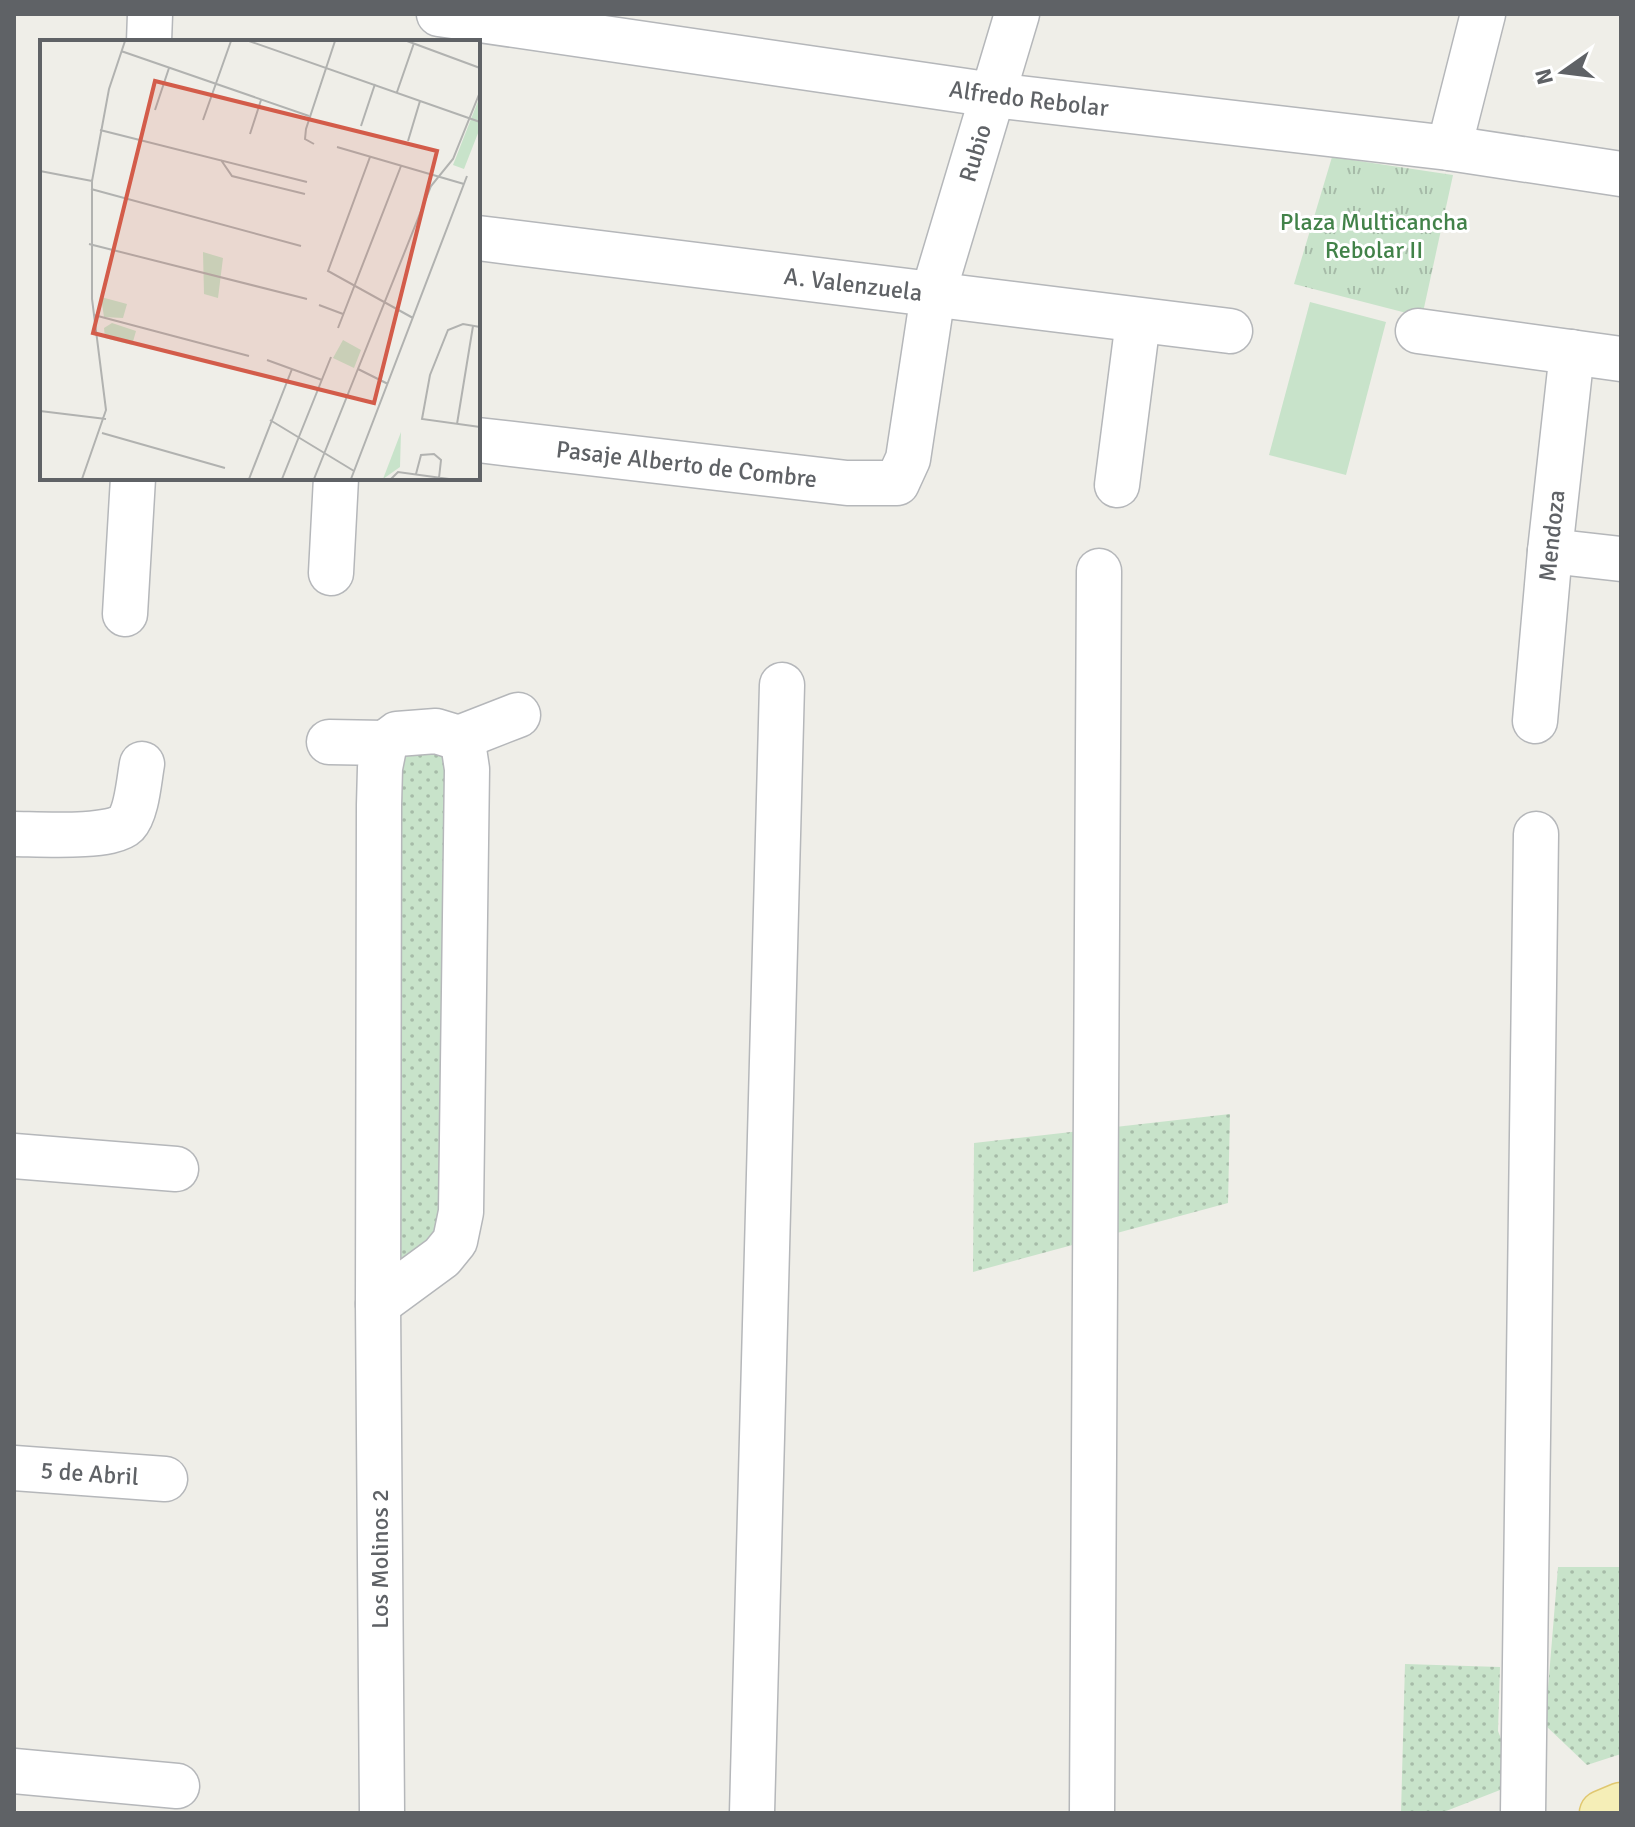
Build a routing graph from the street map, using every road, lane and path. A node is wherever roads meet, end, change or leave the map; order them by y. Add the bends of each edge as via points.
1 (150, 14) edge
2 (439, 14) edge
3 (1017, 14) edge
4 (1483, 14) edge
5 (149, 40) edge
6 (993, 95) junction
7 (1449, 148) junction
8 (1621, 174) edge
9 (480, 238) edge
10 (933, 294) junction
11 (1138, 321) junction
12 (1230, 331) dead end
13 (1418, 331) dead end
14 (1572, 352) junction
15 (1621, 359) edge
16 (480, 440) edge
17 (133, 480) edge
18 (336, 480) edge
19 (897, 483) joint
20 (1117, 485) dead end
21 (1550, 551) junction
22 (1621, 559) edge
23 (1099, 571) dead end
24 (331, 573) dead end
25 (125, 614) dead end
26 (782, 685) dead end
27 (518, 715) dead end
28 (1535, 721) dead end
29 (459, 738) junction
30 (329, 742) dead end
31 (385, 743) junction
32 (142, 764) dead end
33 (14, 834) edge
34 (1536, 834) dead end
35 (14, 1156) edge
36 (176, 1169) dead end
37 (378, 1304) junction
38 (14, 1468) edge
39 (165, 1479) dead end
40 (14, 1771) edge
41 (177, 1786) dead end
42 (1621, 1805) edge
43 (382, 1813) edge
44 (752, 1813) edge
45 (1092, 1813) edge
46 (1523, 1813) edge
47 (1602, 1813) edge

1 - 5 street
2 - 6 street, Alfredo Rebolar
3 - 6 street, Rubio
4 - 7 street
6 - 7 street, Alfredo Rebolar
6 - 10 street, Rubio
7 - 8 street, Alfredo Rebolar
9 - 10 street, A. Valenzuela
10 - 11 street, A. Valenzuela
10 - 19 street, Rubio via 908,459
11 - 12 street, A. Valenzuela
11 - 20 street
13 - 14 street
14 - 15 street
14 - 21 street, Mendoza
16 - 19 street, Pasaje Alberto de Combre via 847,483
17 - 25 street
18 - 24 street
21 - 22 street
21 - 28 street, Mendoza
23 - 45 street
26 - 44 street
27 - 29 street
29 - 31 street via 436,731 412,732
29 - 37 street via 467,769 461,1212 455,1241 442,1257
30 - 31 street
31 - 37 street, Los Molinos 2 via 379,805
32 - 33 street via 133,812 119,828
34 - 46 street
35 - 36 street
37 - 43 street, Los Molinos 2
38 - 39 street, 5 de Abril
40 - 41 street
42 - 47 main road

